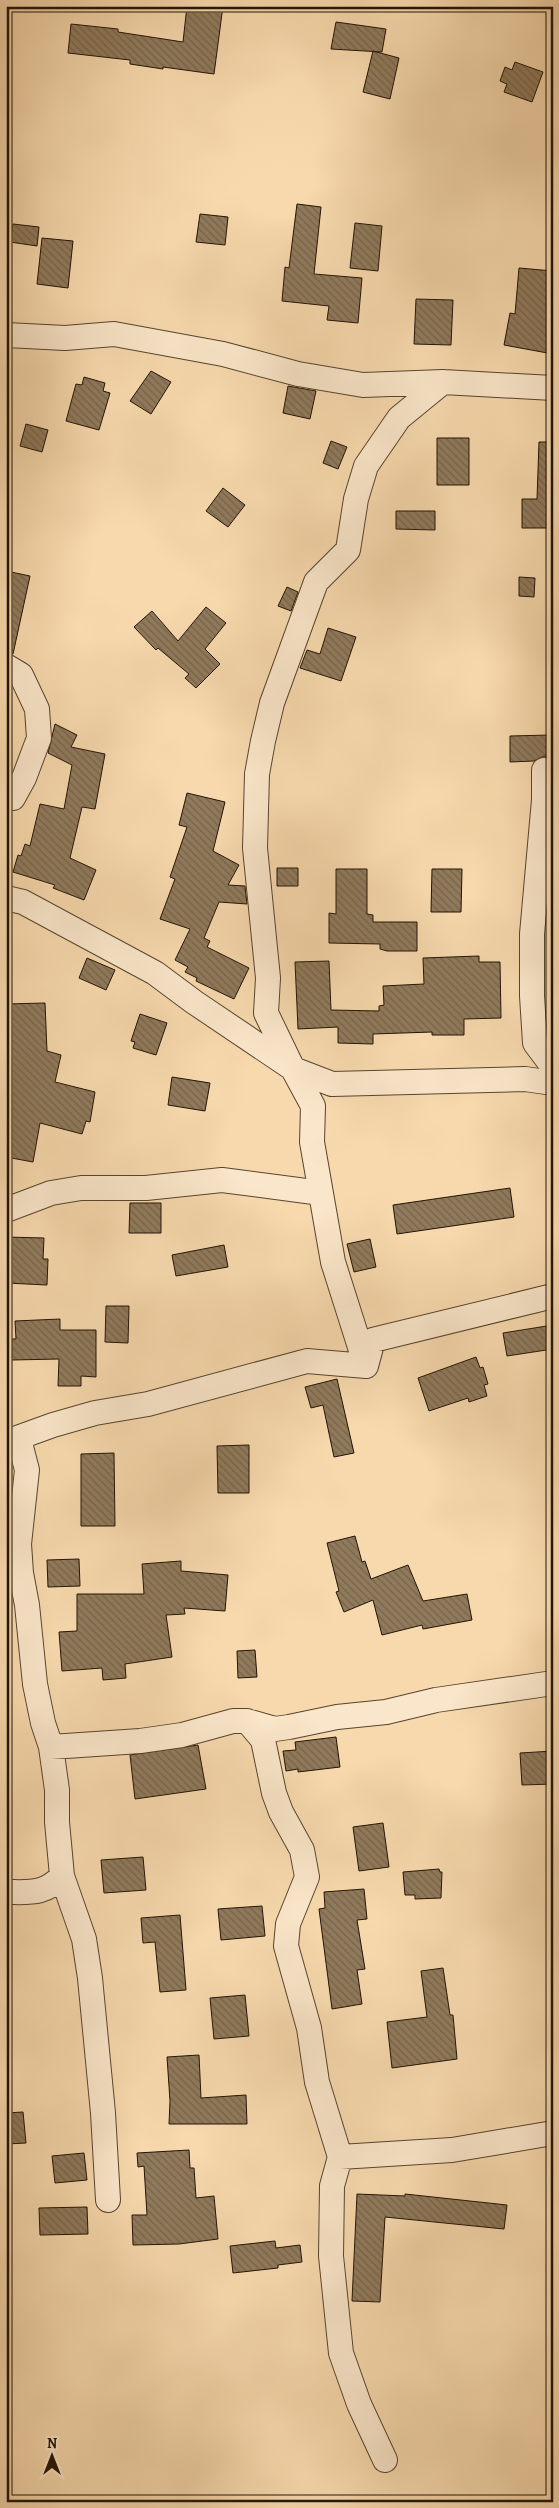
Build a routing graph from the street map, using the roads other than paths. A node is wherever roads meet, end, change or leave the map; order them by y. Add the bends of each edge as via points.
1 (6, 335) edge
2 (443, 382) junction
3 (553, 388) edge
4 (6, 666) edge
5 (544, 770) dead end
6 (6, 797) edge
7 (6, 898) edge
8 (553, 1067) edge
9 (293, 1069) junction
10 (553, 1083) edge
11 (321, 1193) junction
12 (6, 1210) edge
13 (553, 1296) edge
14 (366, 1366) junction
15 (12, 1440) edge
16 (553, 1683) edge
17 (247, 1721) junction
18 (51, 1747) junction
19 (62, 1876) junction
20 (6, 1892) edge
21 (553, 2133) edge
22 (340, 2157) junction
23 (108, 2200) dead end
24 (384, 2460) dead end

1 - 2 street via 65,338 114,334 363,385
2 - 3 street
2 - 9 street via 399,418 366,466 356,499 348,550 316,582 272,704 263,742 257,774 255,848 268,978 266,1013
4 - 6 street via 21,675 37,708 39,738 13,798
5 - 8 street via 532,934 532,996 535,1044
7 - 9 street via 23,902 155,973
9 - 10 street via 332,1084 525,1078
9 - 11 street via 313,1106 312,1142
11 - 12 street via 222,1180 146,1188 81,1188 51,1193
11 - 14 street via 333,1262
13 - 14 street via 374,1340
14 - 15 street via 307,1361 148,1404 70,1420
15 - 18 street via 27,1470 19,1544 20,1573 27,1605 35,1684
16 - 17 street via 275,1729
17 - 18 street via 140,1741
17 - 22 street via 263,1740 274,1793 302,1850 307,1877 288,1924 286,1946 309,2028 317,2082
18 - 19 street
19 - 20 street via 52,1887 36,1892
19 - 23 street via 84,1939 90,1978
21 - 22 street via 452,2150
22 - 24 street via 332,2186 331,2256 341,2353 358,2404

